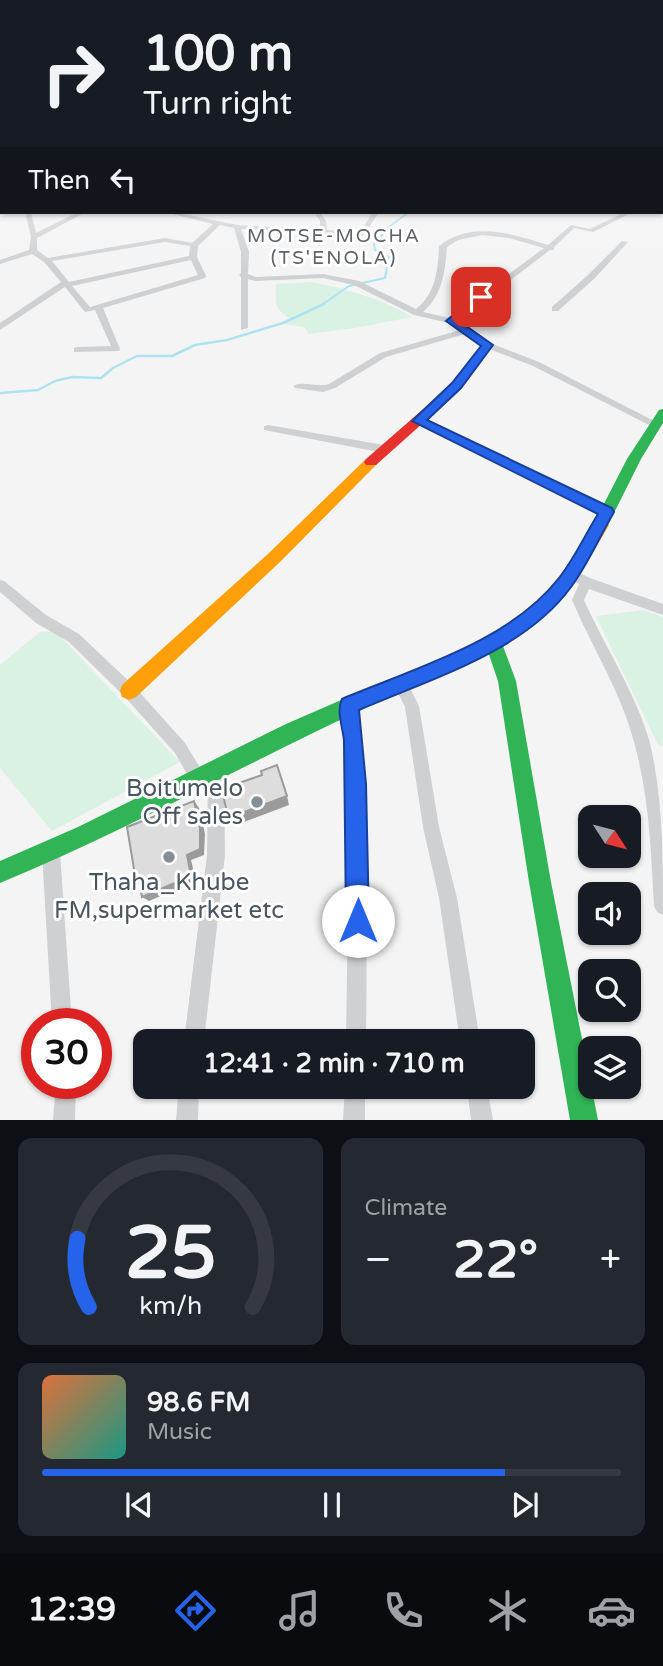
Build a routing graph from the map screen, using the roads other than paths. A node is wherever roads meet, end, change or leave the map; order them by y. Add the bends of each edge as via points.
1 (28, 214) edge
2 (79, 214) edge
3 (175, 214) edge
4 (318, 214) edge
5 (375, 214) edge
6 (626, 214) edge
7 (217, 224) junction
8 (237, 227) junction
9 (324, 234) junction
10 (34, 237) junction
11 (624, 242) dead end
12 (194, 245) junction
13 (551, 248) junction
14 (33, 251) junction
15 (192, 257) junction
16 (47, 260) junction
17 (0, 262) edge
18 (243, 275) junction
19 (64, 285) junction
20 (99, 307) junction
21 (555, 309) dead end
22 (416, 313) junction
23 (452, 321) junction
24 (0, 327) edge
25 (244, 328) dead end
26 (467, 331) junction
27 (487, 345) junction
28 (77, 350) dead end
29 (298, 386) dead end
30 (659, 418) edge
31 (418, 421) junction
32 (268, 428) dead end
33 (384, 449) junction
34 (607, 512) junction
35 (571, 574) junction
36 (586, 582) junction
37 (0, 585) edge
38 (663, 610) edge
39 (494, 643) junction
40 (400, 684) junction
41 (129, 691) junction
42 (348, 705) junction
43 (216, 773) junction
44 (199, 779) junction
45 (51, 852) junction
46 (0, 872) edge
47 (663, 906) edge
48 (61, 1008) edge
49 (195, 1029) edge
50 (356, 1029) edge
51 (468, 1029) edge
52 (65, 1099) edge
53 (188, 1099) edge
54 (355, 1099) edge
55 (479, 1099) edge
56 (64, 1120) edge
57 (187, 1120) edge
58 (354, 1120) edge
59 (482, 1120) edge
60 (584, 1120) edge

1 - 10 street
2 - 10 street
3 - 7 street
4 - 9 street
5 - 9 street via 362,234
6 - 13 street via 590,231 573,226
7 - 8 street
7 - 12 street
8 - 9 street
8 - 18 street via 245,252
10 - 14 street
11 - 21 street
12 - 15 street
12 - 16 street via 165,240
13 - 22 street via 489,231 456,237 443,246 437,291
13 - 23 street
14 - 16 street
14 - 17 street
15 - 19 street
15 - 20 street via 202,276
16 - 19 street
18 - 22 street via 256,279 334,277
18 - 25 street
19 - 20 street via 88,310
19 - 24 street
20 - 28 street via 116,349
22 - 23 street
23 - 26 street
26 - 27 street
26 - 29 street via 383,355 323,389
27 - 30 street
27 - 31 street via 457,386
30 - 34 street
31 - 33 street
31 - 34 street
32 - 33 street
33 - 41 street
34 - 35 street
35 - 36 street
35 - 39 street via 542,608
36 - 38 street
36 - 47 street via 578,600 636,722 645,753
37 - 41 street via 41,619 74,638
39 - 40 street
39 - 60 street via 508,681
40 - 42 street
40 - 51 street via 412,706
41 - 44 street via 180,748
42 - 43 street
42 - 50 street via 357,838
43 - 44 street
43 - 49 street via 216,855
44 - 45 street
45 - 46 street
45 - 48 street
52 - 56 street
53 - 57 street
54 - 58 street
55 - 59 street

